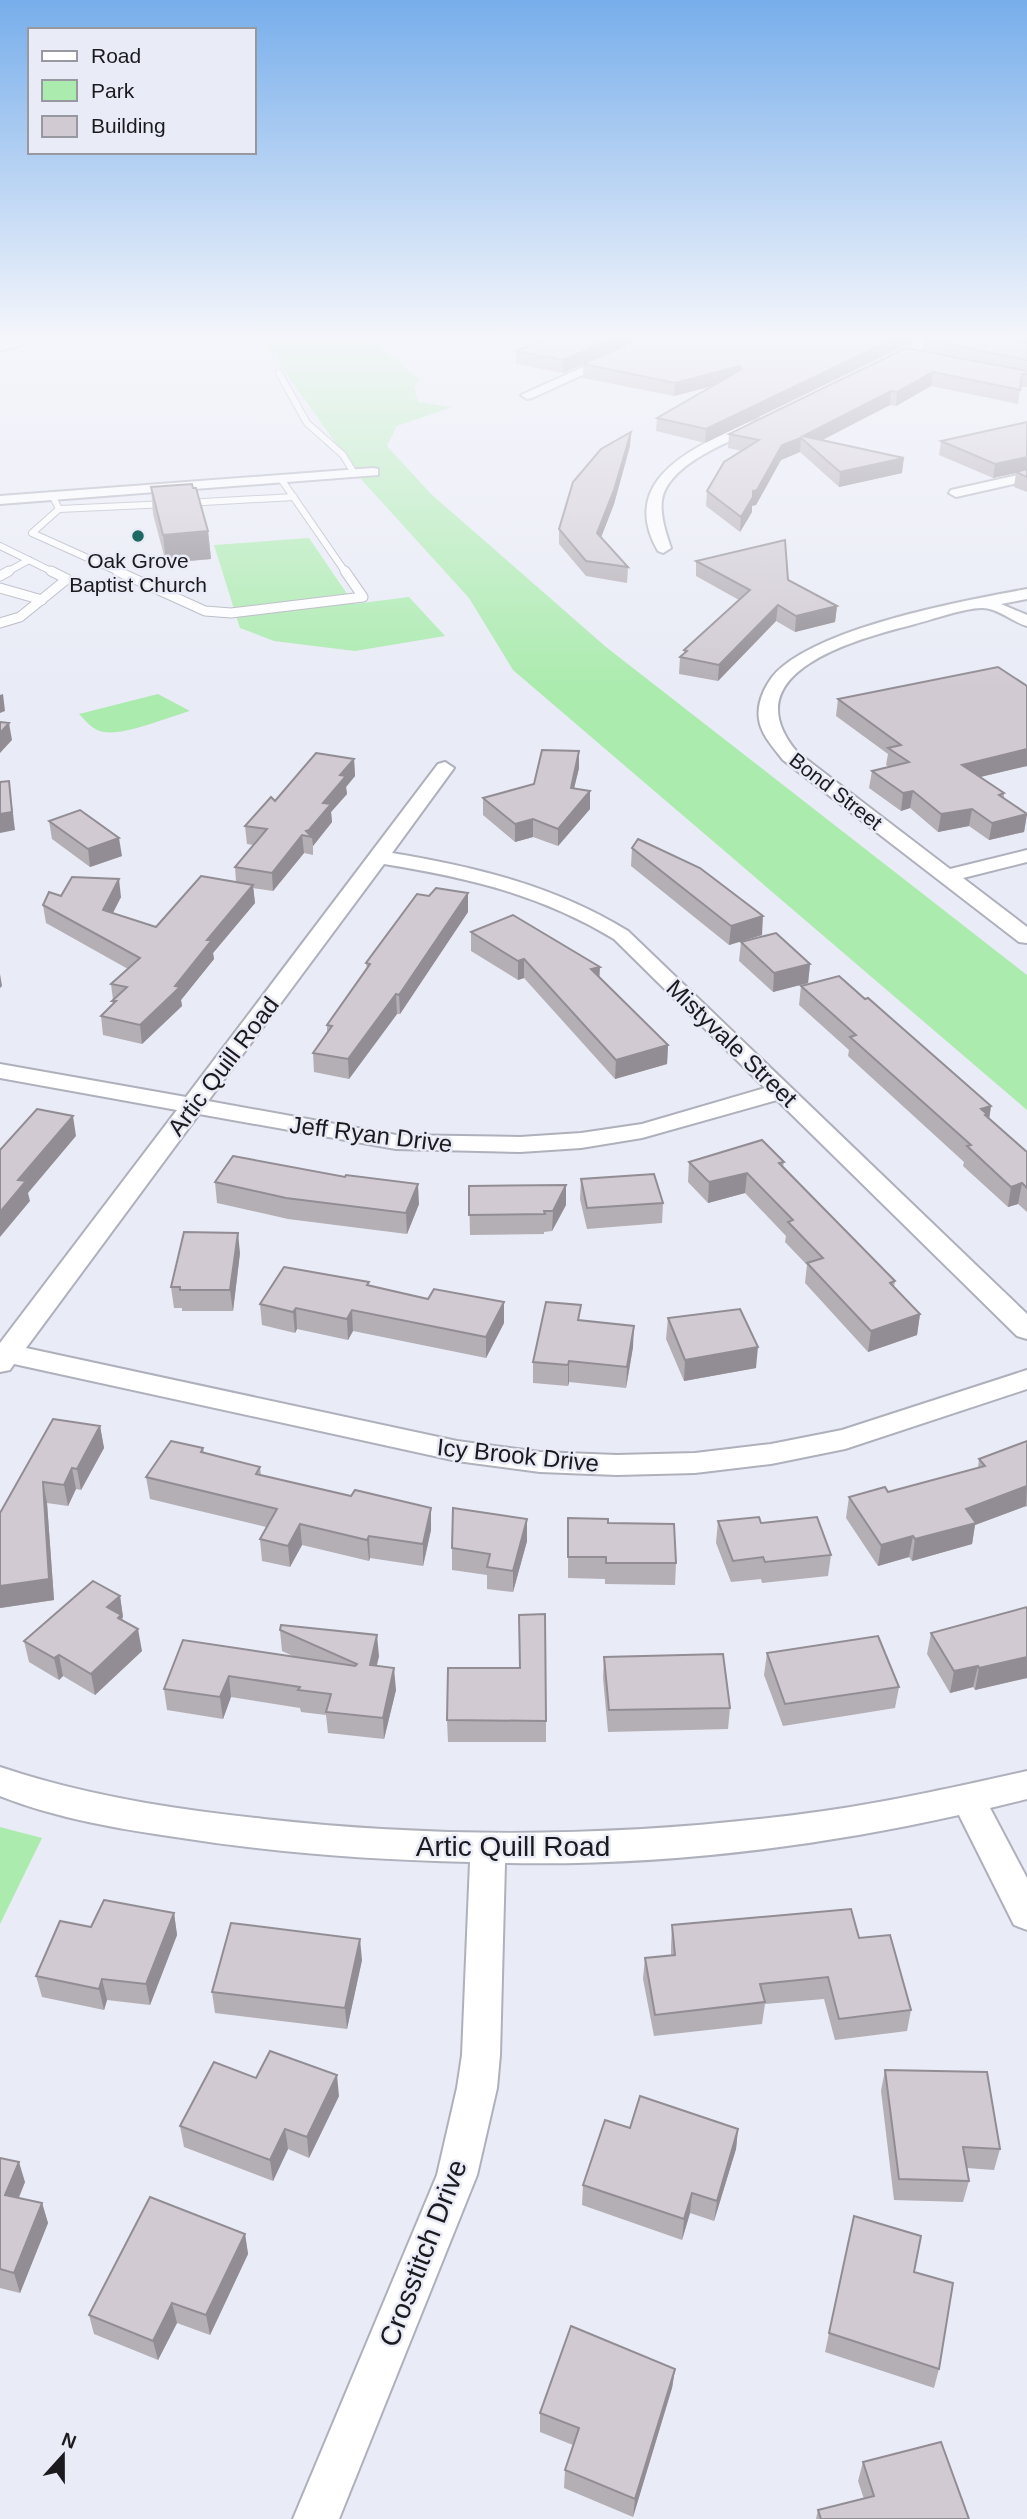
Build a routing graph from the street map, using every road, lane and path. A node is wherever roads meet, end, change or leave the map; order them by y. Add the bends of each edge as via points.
1 (340, 453) edge
2 (700, 453) edge
3 (373, 472) dead end
4 (354, 473) junction
5 (1027, 477) edge
6 (281, 479) junction
7 (956, 494) dead end
8 (52, 495) junction
9 (294, 497) junction
10 (0, 500) edge
11 (59, 509) junction
12 (0, 546) edge
13 (663, 548) dead end
14 (29, 560) junction
15 (0, 576) edge
16 (0, 588) edge
17 (1027, 594) edge
18 (42, 600) junction
19 (988, 603) junction
20 (1027, 621) edge
21 (0, 624) edge
22 (445, 768) dead end
23 (1027, 856) edge
24 (379, 857) junction
25 (946, 876) junction
26 (1027, 937) edge
27 (0, 1071) edge
28 (782, 1091) junction
29 (192, 1107) junction
30 (1027, 1330) edge
31 (4, 1358) edge
32 (1027, 1379) edge
33 (0, 1781) edge
34 (1027, 1785) edge
35 (969, 1800) junction
36 (488, 1849) junction
37 (1027, 1914) edge
38 (316, 2519) edge

1 - 4 lane
2 - 13 street via 666,478 654,496
3 - 4 street
4 - 6 street
5 - 7 street
6 - 8 street
6 - 9 lane
8 - 10 street
8 - 11 lane
9 - 11 lane
9 - 11 lane via 363,597 231,613 205,611 32,533
12 - 14 lane
14 - 15 lane
14 - 18 lane via 67,579
16 - 18 lane
17 - 19 street, Bond Street
18 - 21 lane via 20,617
19 - 20 street
19 - 25 street, Bond Street via 829,647 788,670 769,701 773,735 790,756
22 - 24 street, Artic Quill Road
23 - 25 street
24 - 28 street, Mistyvale Street via 491,876 594,917 621,935
24 - 29 street, Artic Quill Road
25 - 26 street, Bond Street
27 - 29 street, Jeff Ryan Drive
28 - 29 street, Jeff Ryan Drive via 644,1130 527,1146 396,1142
28 - 30 street, Mistyvale Street
29 - 31 street, Artic Quill Road
31 - 32 street, Icy Brook Drive via 457,1451 540,1462 617,1465 695,1463 845,1439
33 - 36 street, Artic Quill Road via 24,1792 153,1819 282,1838
34 - 35 street, Artic Quill Road
35 - 36 street, Artic Quill Road via 766,1835 628,1846
35 - 37 street
36 - 38 street, Crosstitch Drive via 481,2055 457,2175

